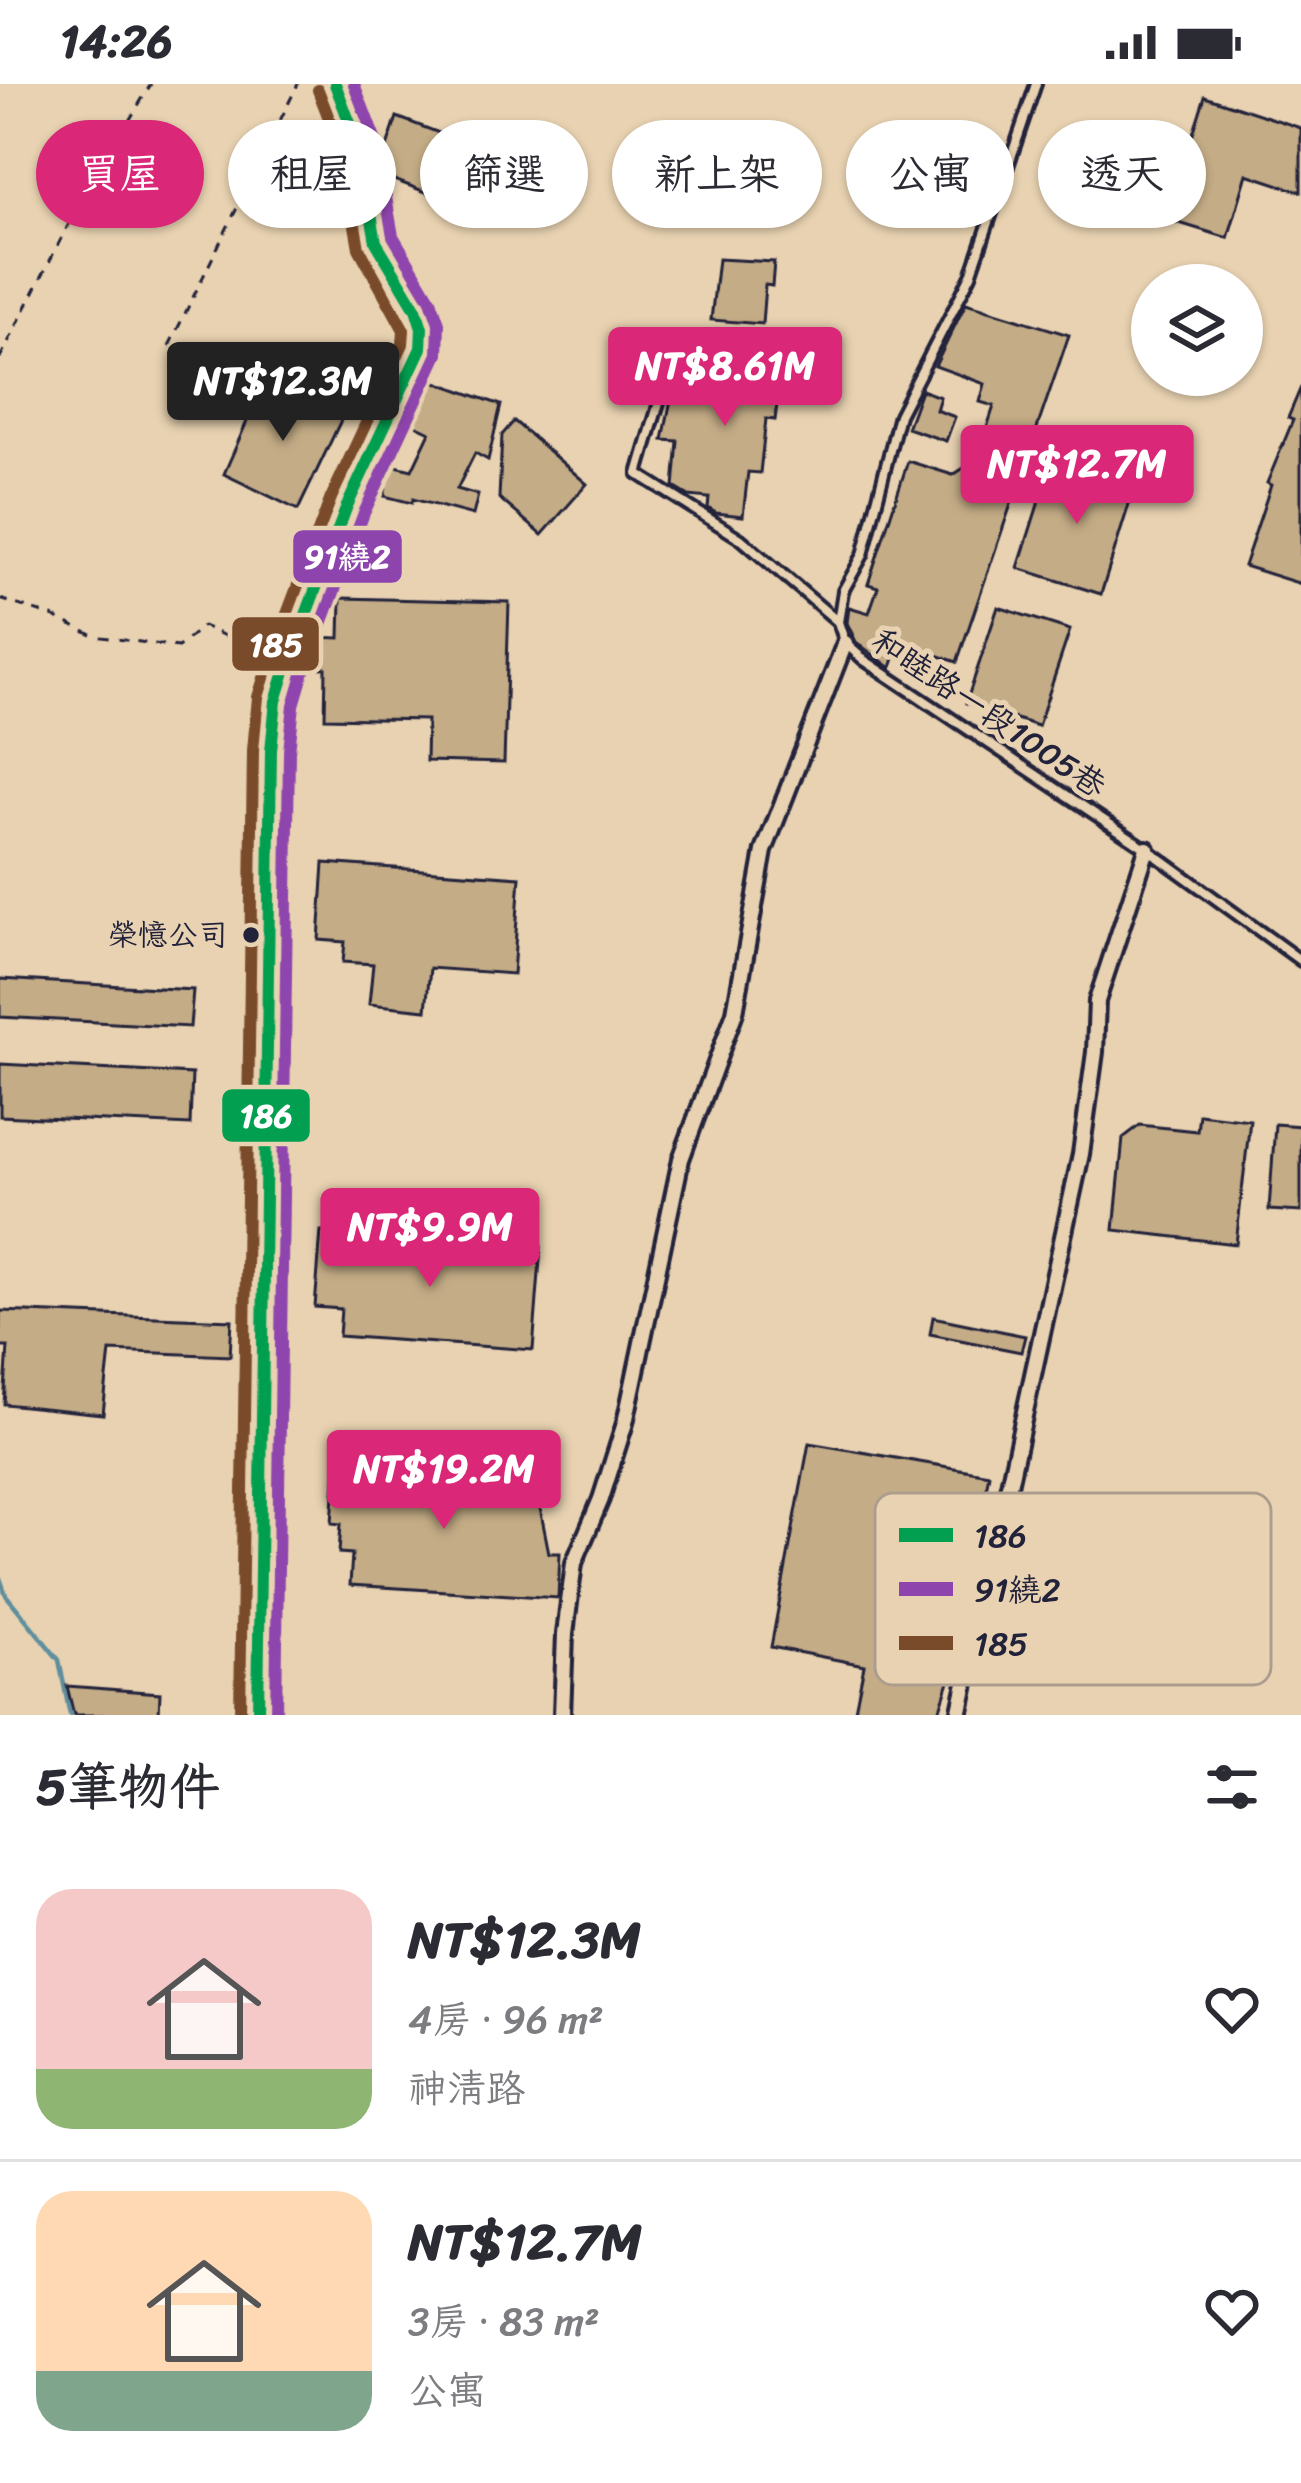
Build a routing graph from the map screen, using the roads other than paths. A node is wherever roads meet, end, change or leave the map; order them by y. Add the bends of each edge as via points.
1 (335, 84) edge
2 (1036, 84) edge
3 (660, 400) dead end
4 (838, 622) junction
5 (845, 643) junction
6 (1147, 849) junction
7 (1301, 961) edge
8 (1007, 1493) edge
9 (966, 1685) edge
10 (258, 1715) edge
11 (562, 1715) edge
12 (959, 1715) edge

1 - 10 street via 359,147 376,242 422,328 421,348 347,506 276,701
2 - 4 lane, 和睦路一段1005巷 via 971,275 899,415
3 - 4 lane via 638,474 741,539
4 - 5 lane, 和睦路一段1005巷
5 - 6 lane, 和睦路一段1005巷
5 - 11 street via 764,851 735,1012 681,1159 626,1423 574,1563
6 - 7 lane, 和睦路一段1005巷
6 - 8 street via 1097,1001 1081,1154
9 - 12 street

